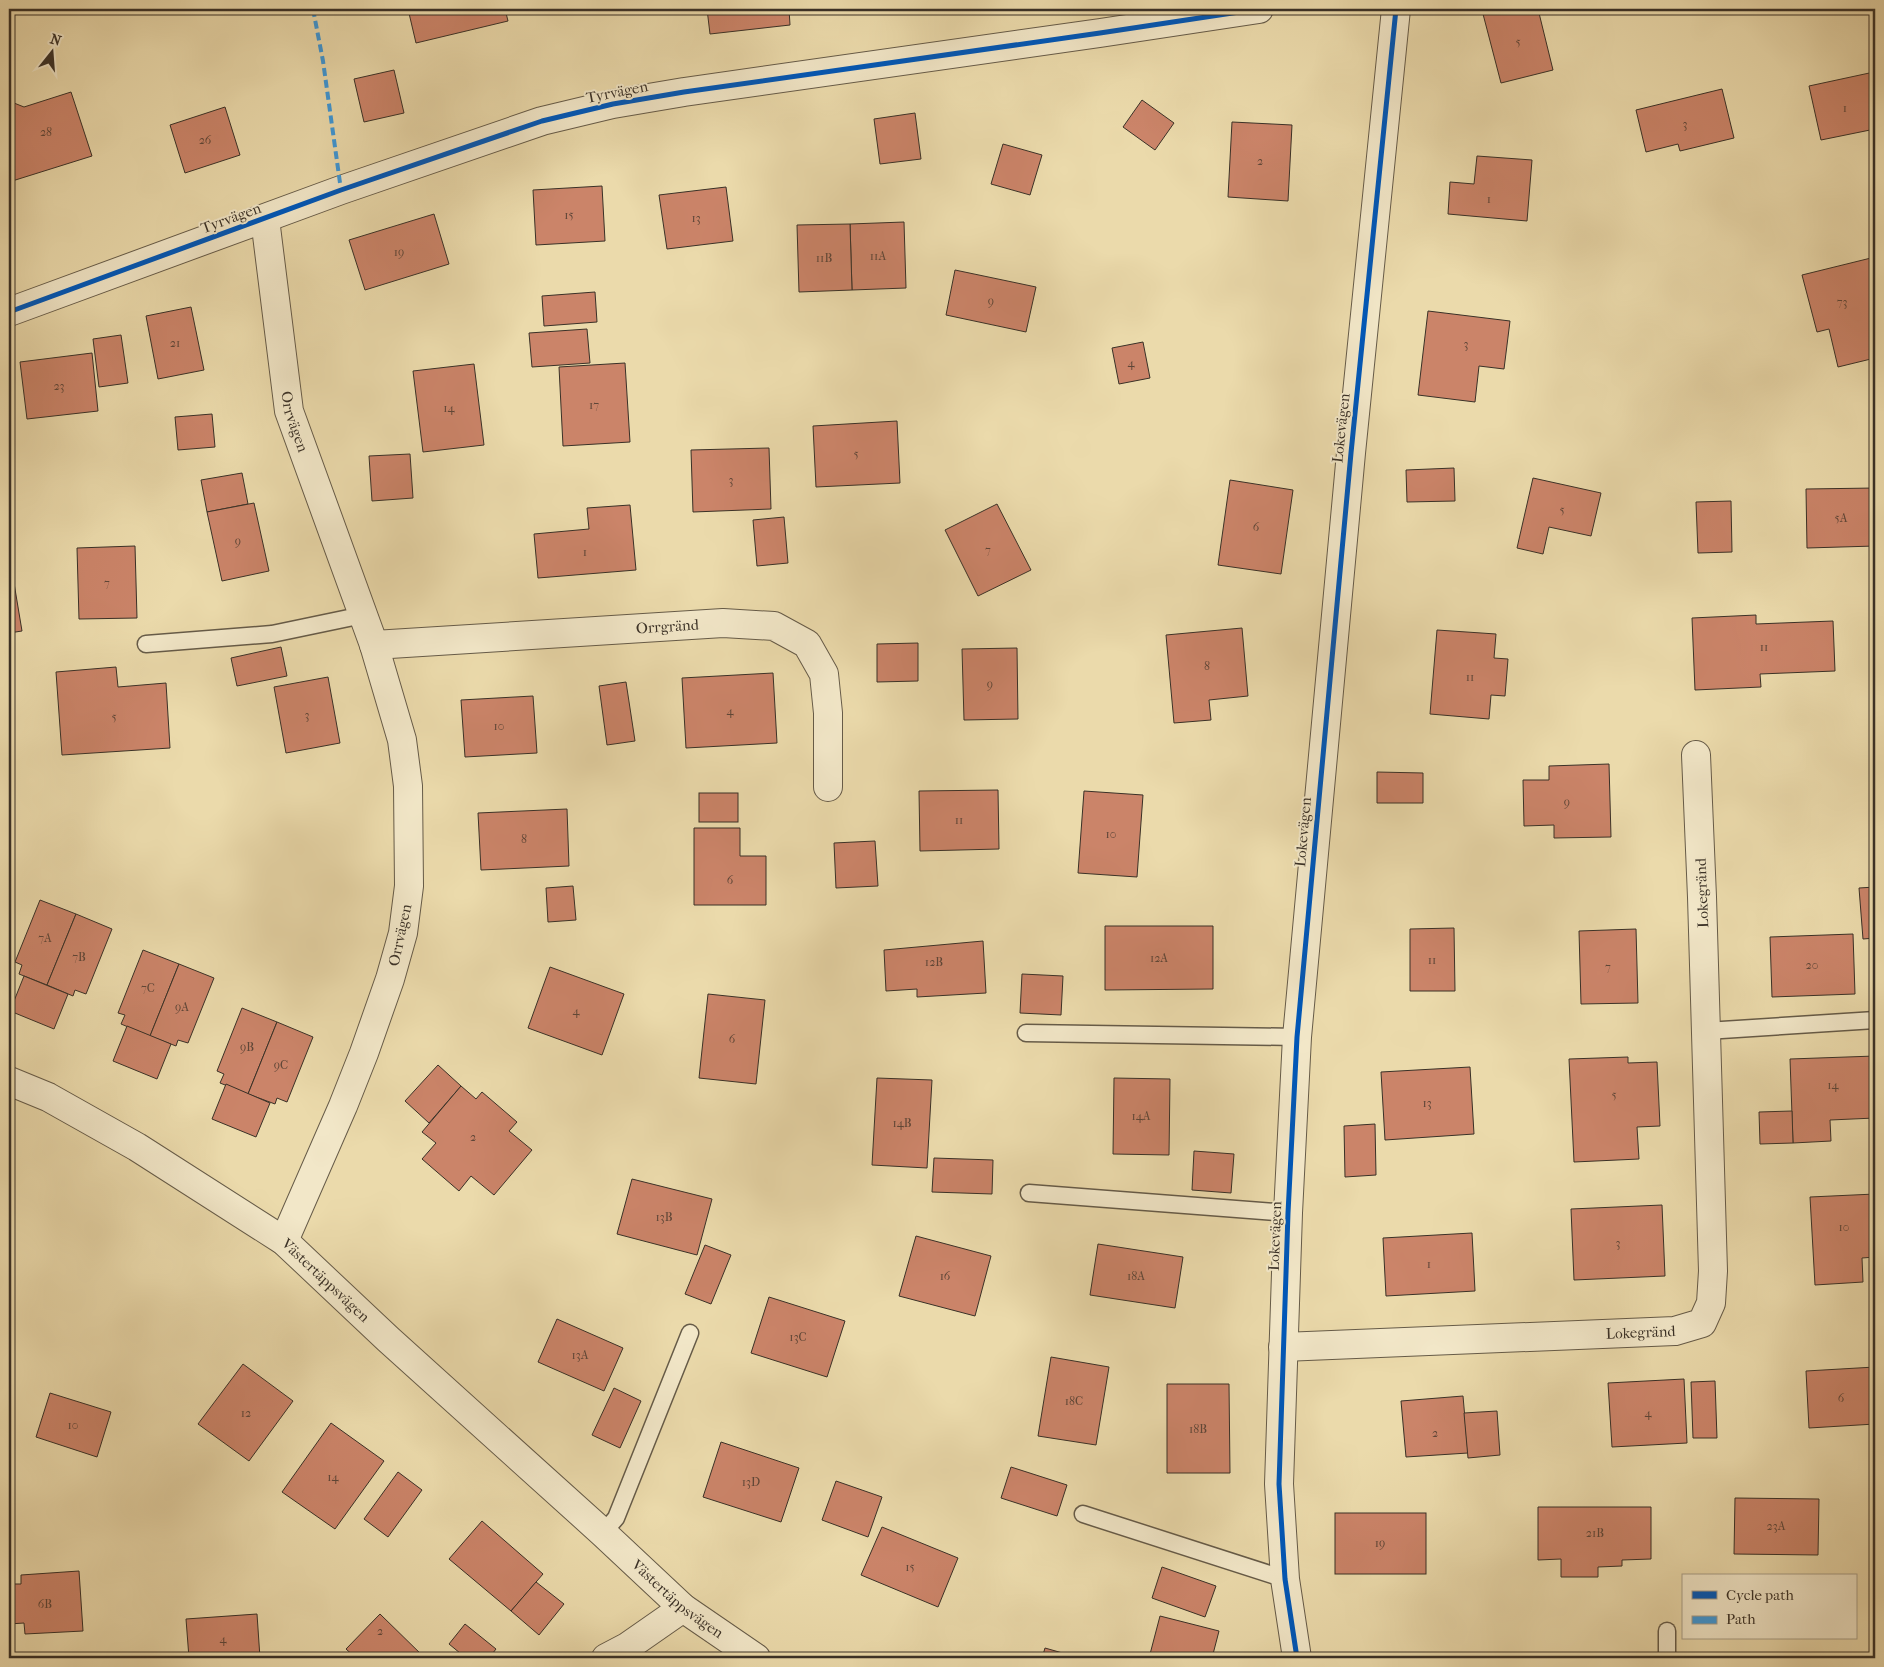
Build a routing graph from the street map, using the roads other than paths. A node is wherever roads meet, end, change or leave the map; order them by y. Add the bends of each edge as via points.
1 (1259, 9) edge
2 (1396, 9) edge
3 (265, 219) junction
4 (9, 312) edge
5 (364, 616) junction
6 (146, 644) dead end
7 (374, 645) junction
8 (1696, 755) dead end
9 (828, 787) dead end
10 (1875, 1020) edge
11 (1706, 1031) junction
12 (1026, 1033) dead end
13 (1297, 1037) junction
14 (9, 1081) edge
15 (1029, 1193) dead end
16 (1288, 1214) junction
17 (284, 1241) junction
18 (690, 1333) dead end
19 (1283, 1347) junction
20 (1084, 1514) dead end
21 (603, 1534) junction
22 (1285, 1579) junction
23 (683, 1608) junction
24 (1667, 1631) dead end
25 (606, 1658) edge
26 (756, 1658) edge
27 (1297, 1658) edge
28 (1667, 1658) edge

1 - 3 street, Tyrvägen via 612,104 532,124
2 - 13 street, Lokevägen
3 - 4 street, Tyrvägen
3 - 5 street, Orrvägen via 289,410
5 - 6 lane via 272,634
5 - 7 street, Orrvägen
7 - 9 street, Orrgränd via 723,623 774,626 807,644 824,674 828,713
7 - 17 street, Orrvägen via 402,740 408,786 409,886 403,933 364,1053
8 - 11 street, Lokegränd
10 - 11 lane
11 - 19 street, Lokegränd via 1713,1271 1711,1303 1702,1323 1675,1331
12 - 13 lane
13 - 16 street, Lokevägen
14 - 17 street, Västertäppsvägen via 48,1097 137,1147
15 - 16 lane, Lokevägen
16 - 19 street, Lokevägen
17 - 21 street, Västertäppsvägen
18 - 21 lane via 616,1518
19 - 22 street, Lokevägen via 1279,1484
20 - 22 lane
21 - 23 street, Västertäppsvägen
22 - 27 street, Lokevägen
23 - 25 street
23 - 26 street, Västertäppsvägen
24 - 28 lane

